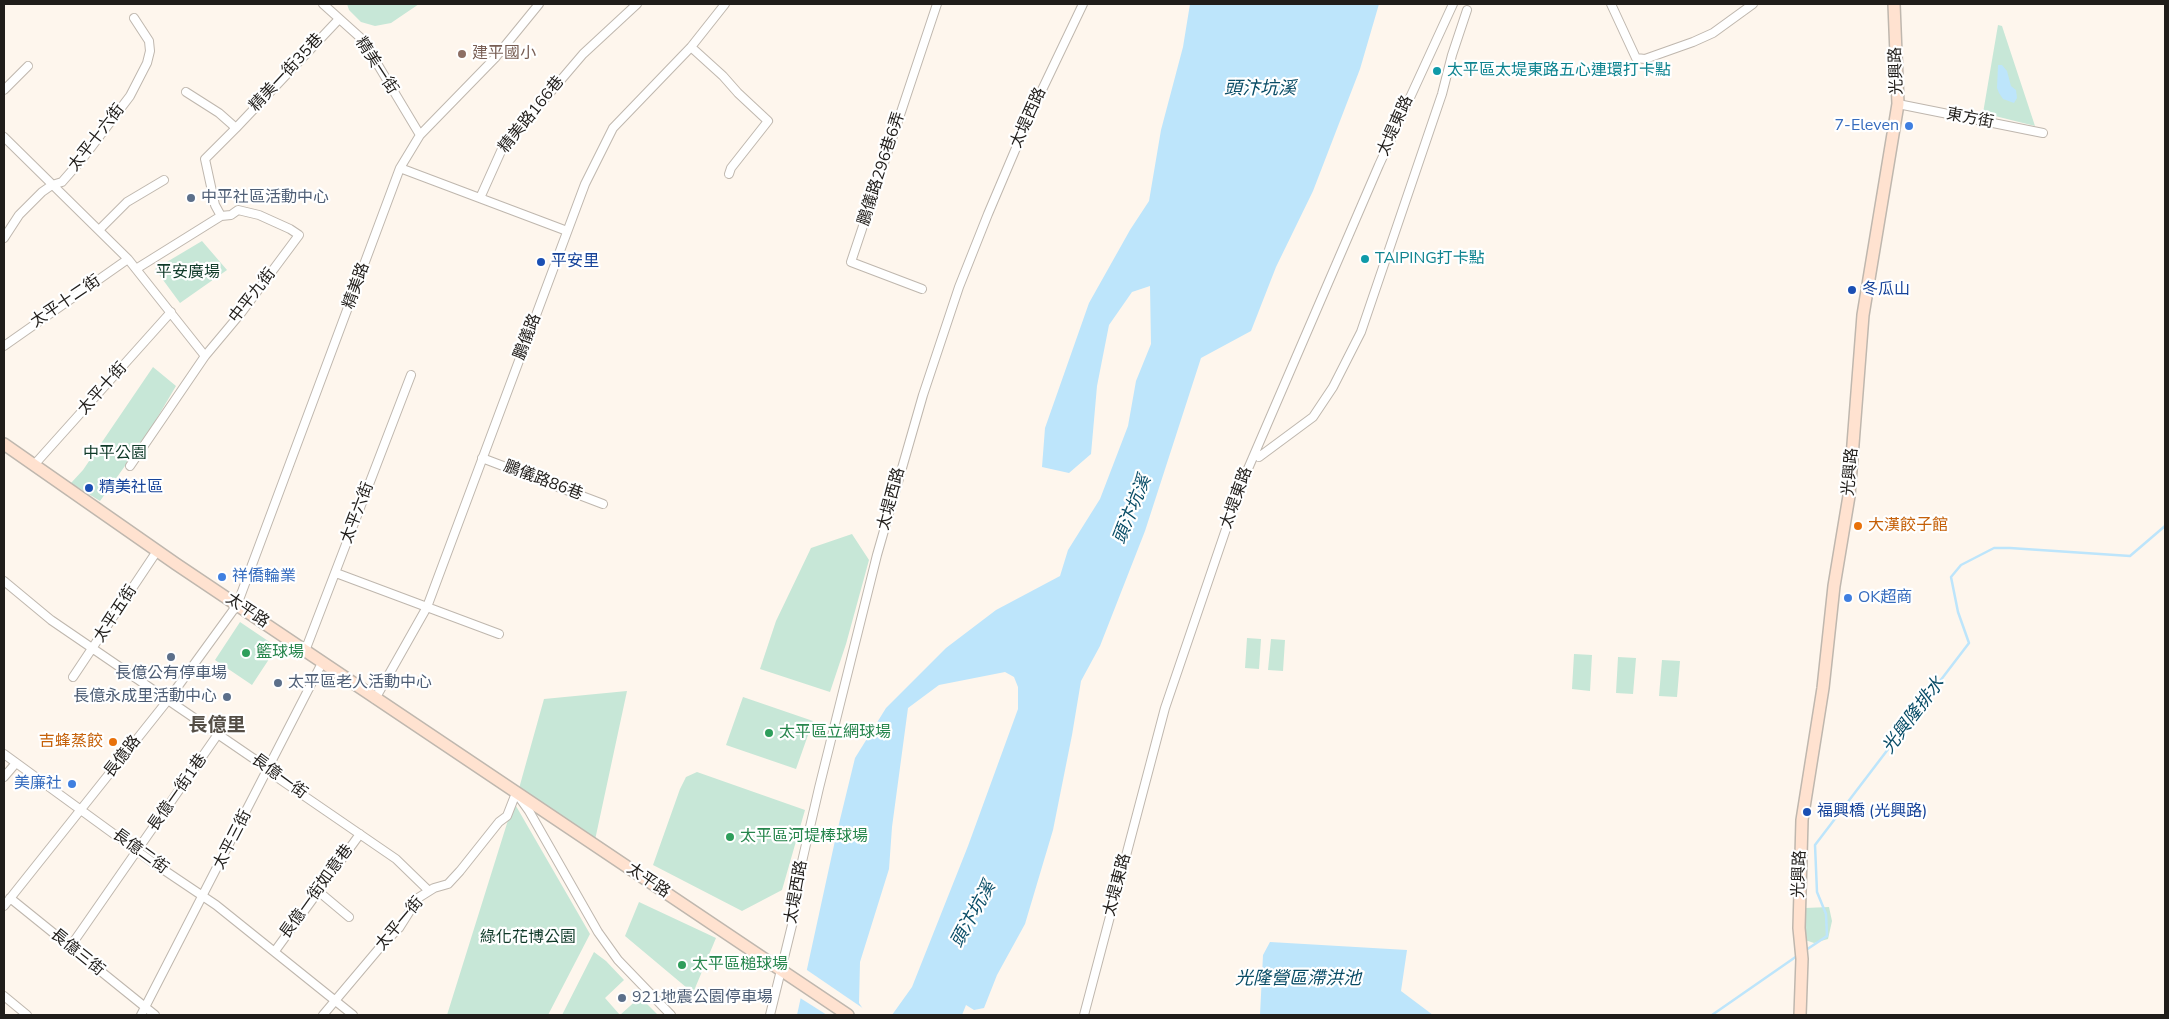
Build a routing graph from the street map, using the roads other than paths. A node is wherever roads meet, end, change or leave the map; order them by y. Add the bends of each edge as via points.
1 (323, 4) edge
2 (539, 4) edge
3 (637, 4) edge
4 (725, 4) edge
5 (937, 4) edge
6 (1083, 4) edge
7 (1453, 4) edge
8 (1611, 4) edge
9 (1753, 4) edge
10 (1894, 4) edge
11 (1467, 10) dead end
12 (134, 18) dead end
13 (338, 19) junction
14 (691, 47) junction
15 (28, 66) dead end
16 (4, 90) edge
17 (186, 92) dead end
18 (1898, 104) junction
19 (236, 128) junction
20 (2043, 133) dead end
21 (420, 135) junction
22 (4, 137) edge
23 (400, 168) junction
24 (729, 174) dead end
25 (164, 180) dead end
26 (52, 185) junction
27 (480, 198) junction
28 (221, 216) junction
29 (99, 230) junction
30 (567, 230) junction
31 (4, 238) edge
32 (128, 259) junction
33 (136, 269) junction
34 (922, 289) dead end
35 (171, 312) junction
36 (4, 346) edge
37 (205, 356) junction
38 (411, 375) dead end
39 (4, 444) edge
40 (1259, 457) dead end
41 (482, 458) junction
42 (34, 466) junction
43 (130, 466) dead end
44 (603, 504) dead end
45 (157, 551) junction
46 (336, 573) junction
47 (4, 581) edge
48 (238, 605) junction
49 (427, 607) junction
50 (499, 634) dead end
51 (92, 649) junction
52 (305, 651) junction
53 (322, 663) junction
54 (73, 677) dead end
55 (375, 699) junction
56 (168, 700) junction
57 (218, 734) junction
58 (4, 754) edge
59 (16, 763) junction
60 (269, 770) junction
61 (4, 777) edge
62 (516, 793) junction
63 (81, 810) junction
64 (360, 834) junction
65 (137, 850) junction
66 (318, 891) junction
67 (429, 891) junction
68 (203, 897) junction
69 (10, 898) junction
70 (4, 906) edge
71 (349, 917) dead end
72 (70, 947) junction
73 (275, 951) junction
74 (781, 969) junction
75 (4, 996) edge
76 (336, 1000) junction
77 (145, 1008) junction
78 (27, 1015) edge
79 (141, 1015) edge
80 (155, 1015) edge
81 (324, 1015) edge
82 (353, 1015) edge
83 (671, 1015) edge
84 (770, 1015) edge
85 (848, 1015) edge
86 (1084, 1015) edge
87 (1800, 1015) edge

1 - 13 street, 精美一街
2 - 21 street, 精美路 via 495,58
3 - 27 street, 精美路166巷 via 582,54 502,149
4 - 14 street, 鵬儀路
5 - 34 street, 鵬儀路296巷6弄 via 851,262
6 - 74 street, 太堤西路 via 1030,115 988,214 959,287 923,395 877,554 799,873 793,921
7 - 86 street, 太堤東路 via 1395,128 1241,485 1166,708
8 - 9 street via 1636,58 1652,58 1713,33
10 - 18 street, 光興路
11 - 40 street via 1442,94 1361,332 1333,387 1313,417
12 - 26 street, 太平十六街 via 149,41 147,63 130,96 83,158 62,182
13 - 19 street, 精美一街35巷
13 - 21 street, 精美一街 via 363,40
14 - 24 street via 768,121
14 - 30 street, 鵬儀路 via 613,128 577,199
15 - 16 street
17 - 19 street
18 - 20 street, 東方街
18 - 87 street, 光興路 via 1863,315 1849,496 1802,820
19 - 28 street, 精美一街35巷 via 206,159 215,205
21 - 23 street, 精美路
22 - 26 street
23 - 27 street
23 - 48 street, 精美路
25 - 29 street via 126,202
26 - 29 street
26 - 31 street, 太平十六街 via 19,215
27 - 30 street
28 - 33 street
28 - 37 street, 中平九街 via 238,210 259,215 299,235
29 - 32 street
30 - 41 street, 鵬儀路
32 - 33 street
32 - 36 street, 太平十二街
33 - 35 street
35 - 37 street
35 - 42 street, 太平十街
37 - 43 street, 中平九街
38 - 46 street, 太平六街
39 - 42 street, 太平路
41 - 44 street, 鵬儀路86巷
41 - 49 street, 鵬儀路
42 - 45 street, 太平路
45 - 48 street, 太平路
45 - 51 street, 太平五街
46 - 49 street
46 - 52 street, 太平六街
47 - 51 street, 長億一街
48 - 52 street, 太平路
48 - 56 street, 長億路
49 - 50 street
49 - 55 street, 鵬儀路
51 - 54 street, 太平五街
51 - 56 street, 長億一街
52 - 53 street, 太平路
53 - 55 street, 太平路
53 - 60 street, 太平三街
55 - 62 street, 太平路
56 - 57 street, 長億一街
56 - 63 street, 長億路
57 - 60 street, 長億一街
57 - 65 street, 長億一街1巷
58 - 59 street, 長億二街
59 - 61 street
59 - 63 street, 長億二街
60 - 64 street, 長億一街
60 - 68 street, 太平三街
62 - 67 street, 太平一街 via 507,816 460,871 448,884
62 - 74 street, 太平路
62 - 83 street, 太平路 via 598,932 618,960
63 - 65 street, 長億二街
63 - 69 street, 長億路
64 - 66 street, 長億一街如意巷
64 - 67 street, 長億一街 via 396,859
65 - 68 street, 長億二街
65 - 72 street, 長億一街1巷
66 - 71 street
66 - 73 street, 長億一街如意巷
67 - 76 street, 太平一街 via 418,898 399,928
68 - 73 street, 長億二街
68 - 77 street, 太平三街
69 - 70 street, 長億路
69 - 72 street, 長億三街
72 - 77 street, 長億三街
73 - 76 street, 長億二街
74 - 84 street, 太堤西路
74 - 85 street, 太平路
75 - 78 street
76 - 81 street, 太平一街
76 - 82 street, 長億二街
77 - 79 street, 太平三街
77 - 80 street, 長億三街

